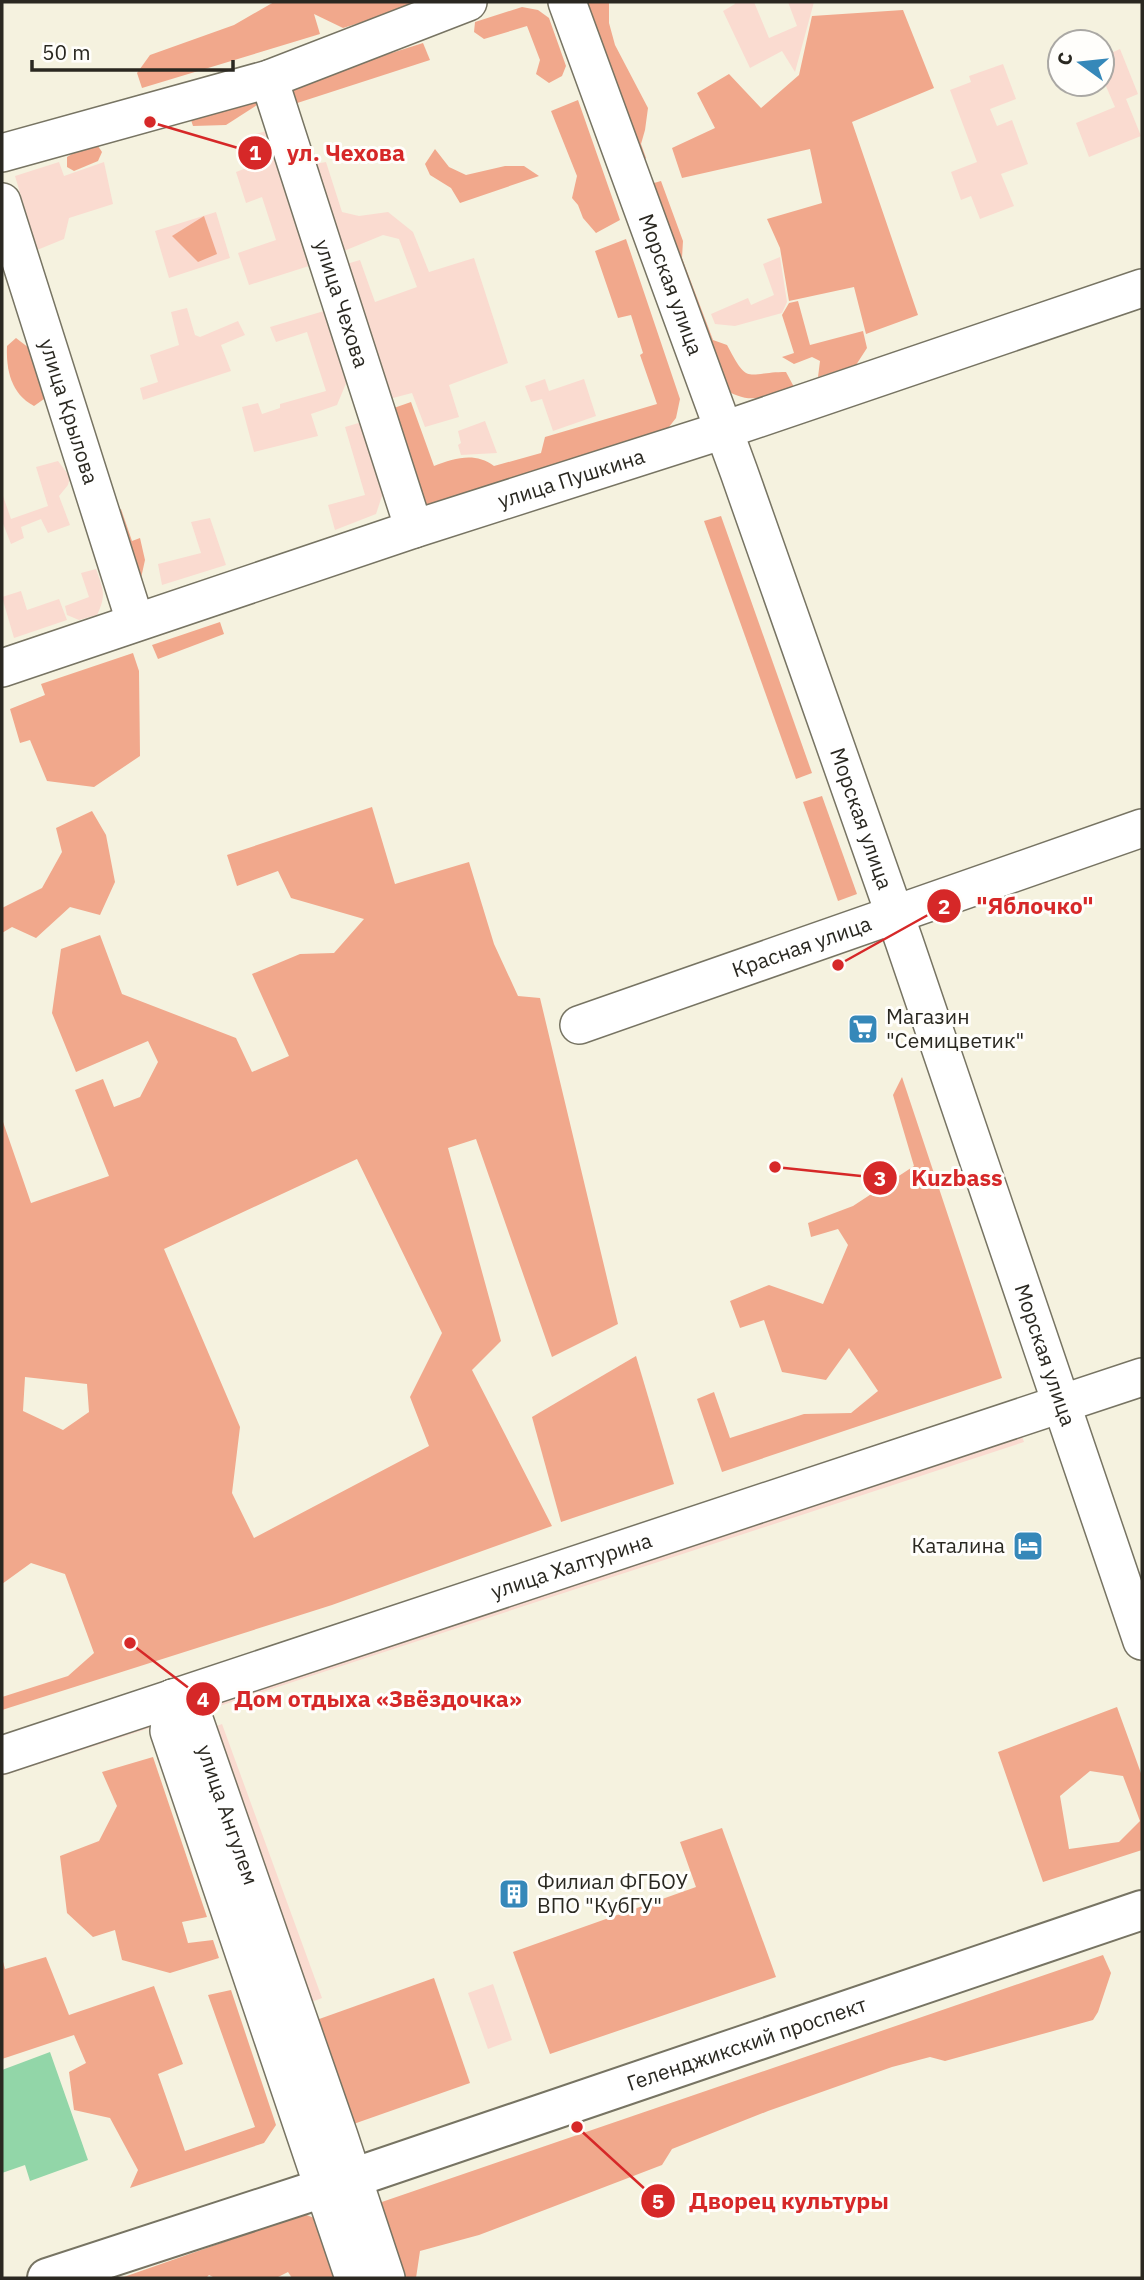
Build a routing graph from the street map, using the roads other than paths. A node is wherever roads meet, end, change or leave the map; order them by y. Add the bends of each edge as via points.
1 (468, 2) edge
2 (567, 2) edge
3 (269, 79) junction
4 (2, 153) edge
5 (2, 202) edge
6 (1142, 288) edge
7 (723, 430) junction
8 (414, 529) junction
9 (135, 621) junction
10 (2, 668) edge
11 (1142, 828) edge
12 (895, 915) junction
13 (579, 1025) dead end
14 (1142, 1377) edge
15 (1063, 1404) junction
16 (1142, 1641) edge
17 (173, 1698) junction
18 (2, 1755) edge
19 (1142, 1910) edge
20 (337, 2182) junction
21 (47, 2278) edge
22 (354, 2278) edge
23 (386, 2278) edge

1 - 3 street
2 - 7 street, Морская улица
3 - 4 street
3 - 8 street, улица Чехова
5 - 9 street, улица Крылова
6 - 7 street, улица Пушкина
7 - 8 street, улица Пушкина
7 - 12 street, Морская улица
8 - 9 street, улица Пушкина
9 - 10 street, улица Пушкина
11 - 12 street, Красная улица
12 - 13 street, Красная улица
12 - 15 street, Морская улица
14 - 15 street, улица Халтурина
15 - 16 street, Морская улица
15 - 17 street, улица Халтурина
17 - 18 street, улица Халтурина
17 - 20 street, улица Ангулем via 169,1731
19 - 20 main road, Геленджикский проспект
20 - 21 main road, Геленджикский проспект
20 - 22 street, улица Ангулем
20 - 23 street, улица Ангулем

